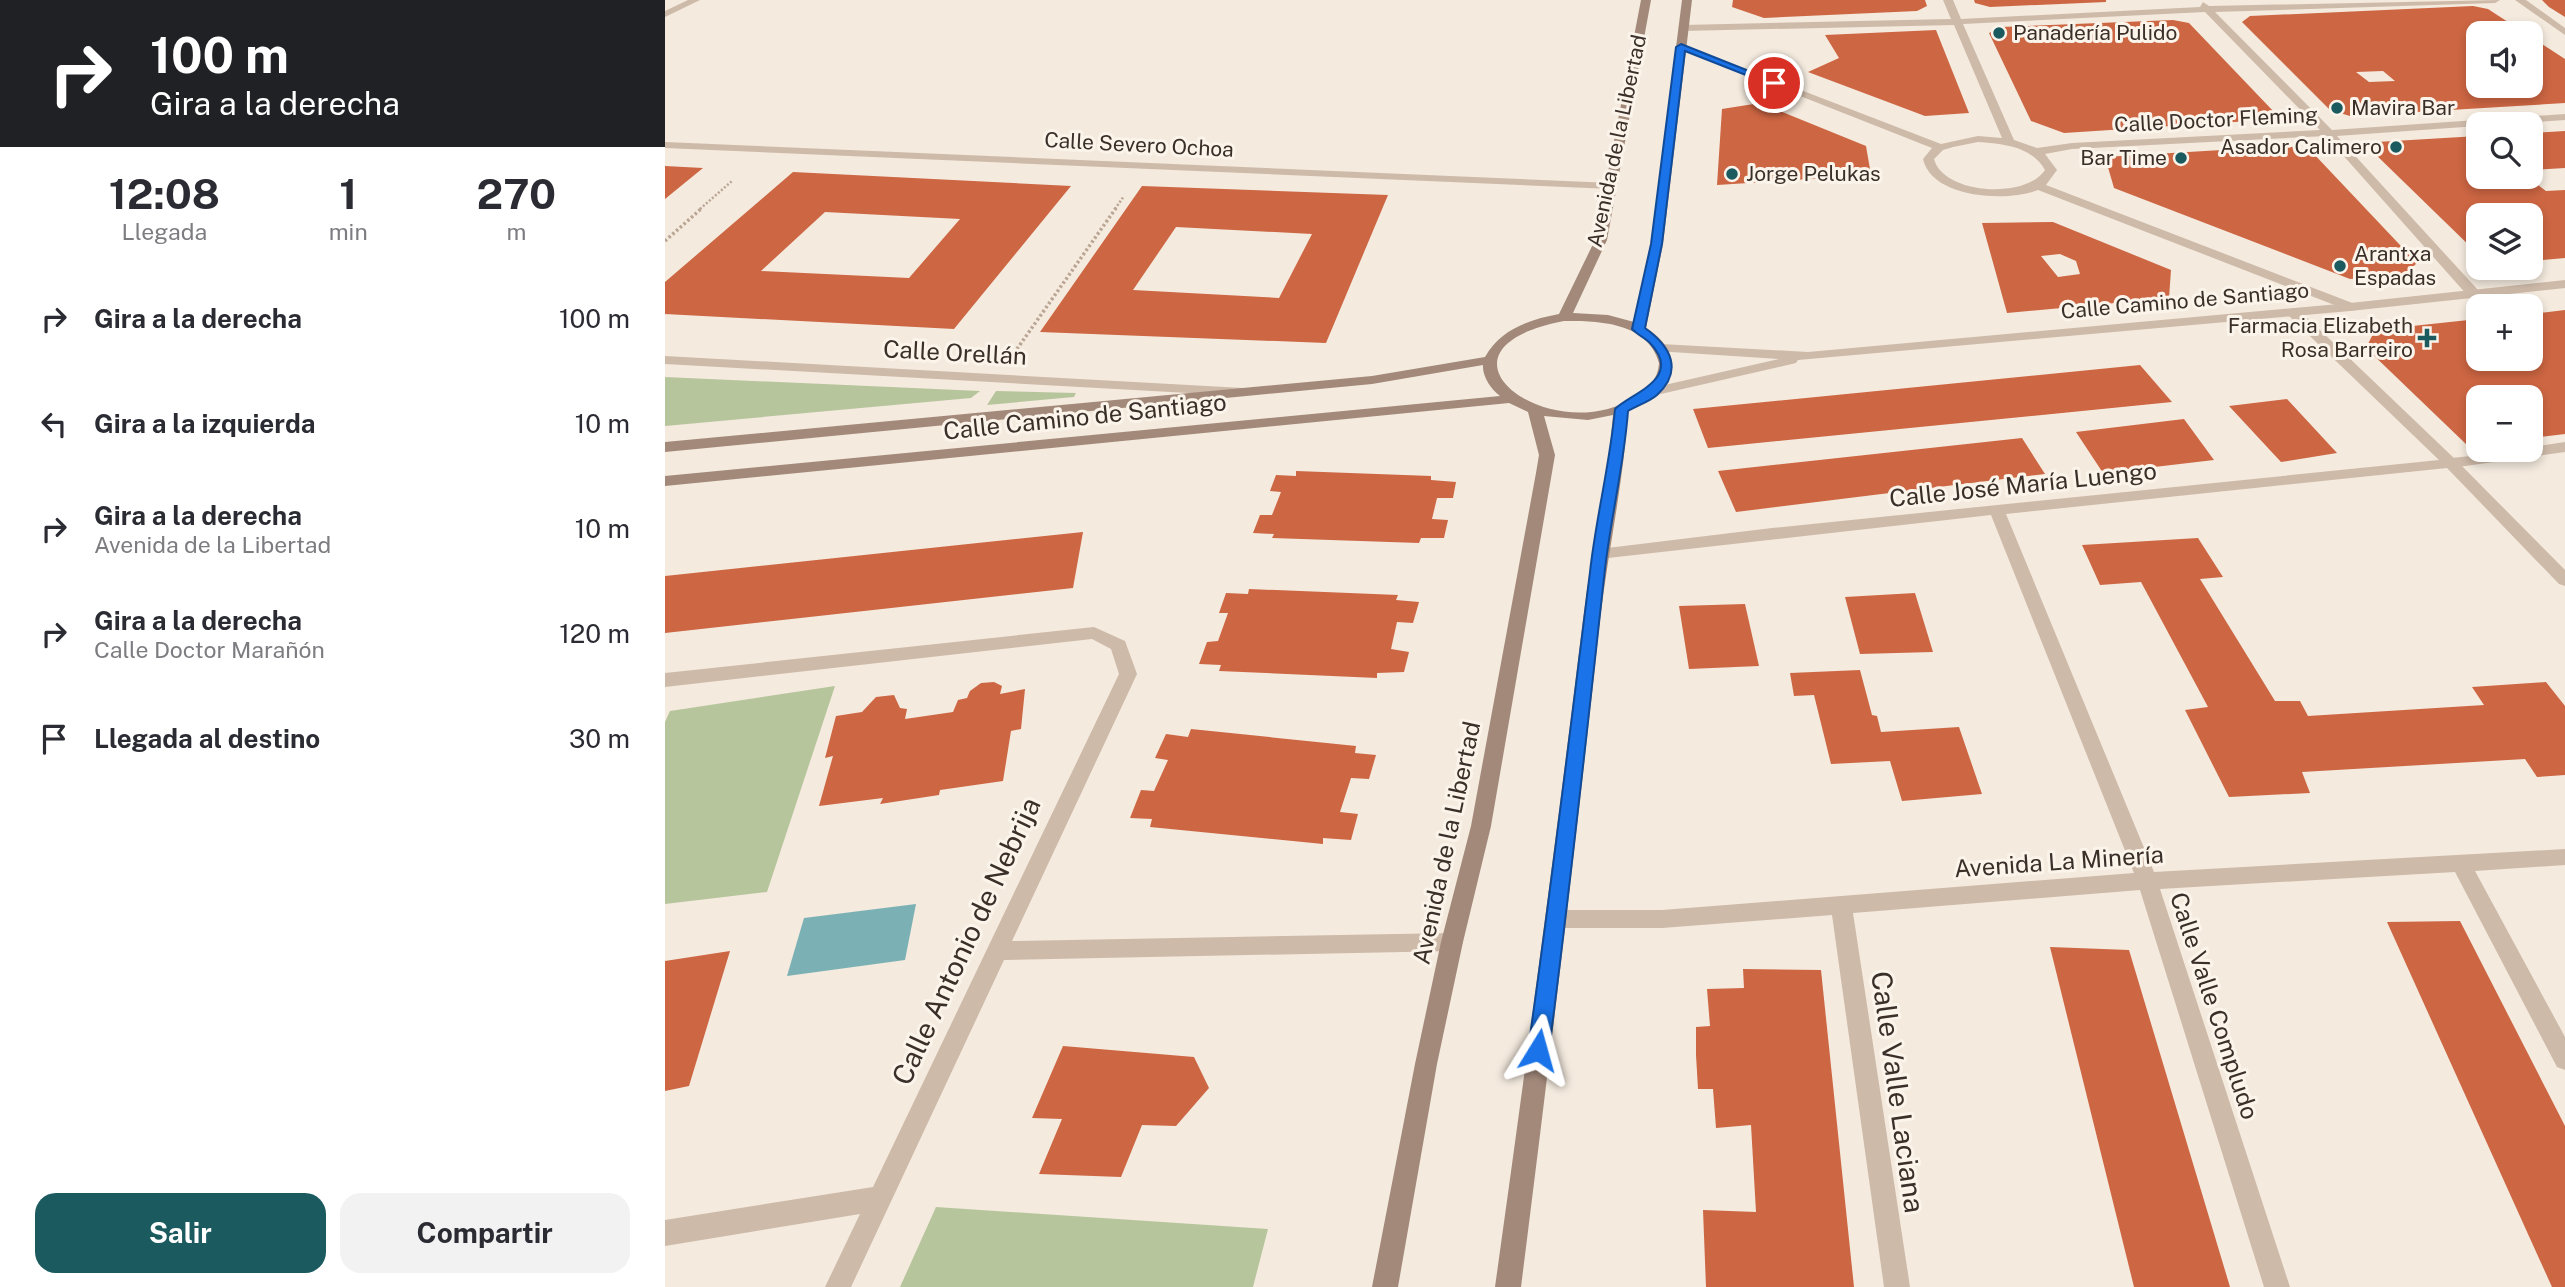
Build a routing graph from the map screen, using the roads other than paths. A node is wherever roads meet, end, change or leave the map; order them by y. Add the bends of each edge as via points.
1 (668, 0) edge
2 (1646, 0) edge
3 (1687, 0) edge
4 (1948, 0) edge
5 (2199, 0) edge
6 (2495, 0) edge
7 (2519, 0) edge
8 (693, 1) edge
9 (2208, 10) junction
10 (665, 14) edge
11 (1957, 22) junction
12 (1683, 28) junction
13 (2565, 32) edge
14 (1681, 47) junction
15 (2565, 117) edge
16 (2329, 133) junction
17 (2008, 142) junction
18 (665, 145) edge
19 (1940, 147) junction
20 (2036, 152) junction
21 (1612, 186) junction
22 (2039, 186) junction
23 (2565, 284) edge
24 (2473, 293) junction
25 (2350, 307) junction
26 (2293, 312) junction
27 (1564, 317) junction
28 (1639, 329) junction
29 (1661, 348) junction
30 (1808, 356) junction
31 (665, 360) edge
32 (1489, 360) junction
33 (1244, 391) junction
34 (1652, 392) junction
35 (1510, 399) junction
36 (1621, 409) junction
37 (1535, 411) junction
38 (665, 447) edge
39 (2565, 447) edge
40 (2451, 463) junction
41 (665, 481) edge
42 (1997, 511) junction
43 (1599, 554) junction
44 (2565, 580) edge
45 (665, 680) edge
46 (2565, 857) edge
47 (2461, 864) junction
48 (2147, 881) junction
49 (1841, 905) junction
50 (1557, 919) junction
51 (1452, 942) junction
52 (995, 951) junction
53 (2565, 1059) edge
54 (880, 1198) junction
55 (665, 1233) edge
56 (838, 1287) edge
57 (1385, 1287) edge
58 (1508, 1287) edge
59 (1897, 1287) edge
60 (2277, 1287) edge

1 - 8 street
2 - 21 main road, Avenida de la Libertad
3 - 12 main road, Avenida de la Libertad
4 - 11 street
5 - 9 street
6 - 9 street
7 - 13 street
8 - 10 street
9 - 11 street
9 - 16 street
11 - 12 street
11 - 17 street
12 - 14 main road, Avenida de la Libertad
14 - 19 street
14 - 28 main road, Avenida de la Libertad via 1657,244
15 - 16 street, Calle Doctor Fleming
16 - 20 street, Calle Doctor Fleming via 2072,146
16 - 24 street
17 - 19 street via 1963,140
17 - 20 street
18 - 21 street, Calle Severo Ochoa
19 - 22 street via 1929,161 1932,169 1954,184 2007,193
20 - 22 street via 2051,170
21 - 27 main road, Avenida de la Libertad via 1601,240
22 - 25 street
23 - 24 street, Calle Camino de Santiago
24 - 25 street, Calle Camino de Santiago
25 - 26 street, Calle Camino de Santiago
26 - 30 street, Calle Camino de Santiago
26 - 40 street
27 - 28 main road via 1598,317
27 - 32 main road via 1515,331
28 - 29 main road
29 - 30 street, Calle Camino de Santiago
29 - 34 main road via 1665,374
30 - 34 street, Calle Camino de Santiago
31 - 33 street, Calle Orellán
32 - 33 main road, Calle Camino de Santiago via 1372,380
32 - 35 main road via 1492,382
33 - 38 main road, Calle Camino de Santiago
34 - 36 main road
35 - 37 main road
35 - 41 main road, Calle Camino de Santiago
36 - 37 main road via 1573,416
36 - 43 main road via 1618,453
37 - 51 main road, Avenida de la Libertad via 1547,455 1481,826
39 - 40 street, Calle José María Luengo
40 - 42 street, Calle José María Luengo
40 - 44 street
42 - 43 street, Calle José María Luengo
42 - 48 street, Calle Valle Compludo
43 - 50 main road
45 - 52 street, Calle Antonio de Nebrija via 1094,633 1119,645 1128,674
46 - 47 street, Avenida La Minería
47 - 48 street, Avenida La Minería
47 - 53 street
48 - 49 street, Avenida La Minería
48 - 60 street, Calle Valle Compludo
49 - 50 street, Avenida La Minería via 1662,919
49 - 59 street, Calle Valle Laciana
50 - 58 main road
51 - 52 street
51 - 57 main road, Avenida de la Libertad
52 - 54 street, Calle Antonio de Nebrija
54 - 55 street
54 - 56 street, Calle Antonio de Nebrija

